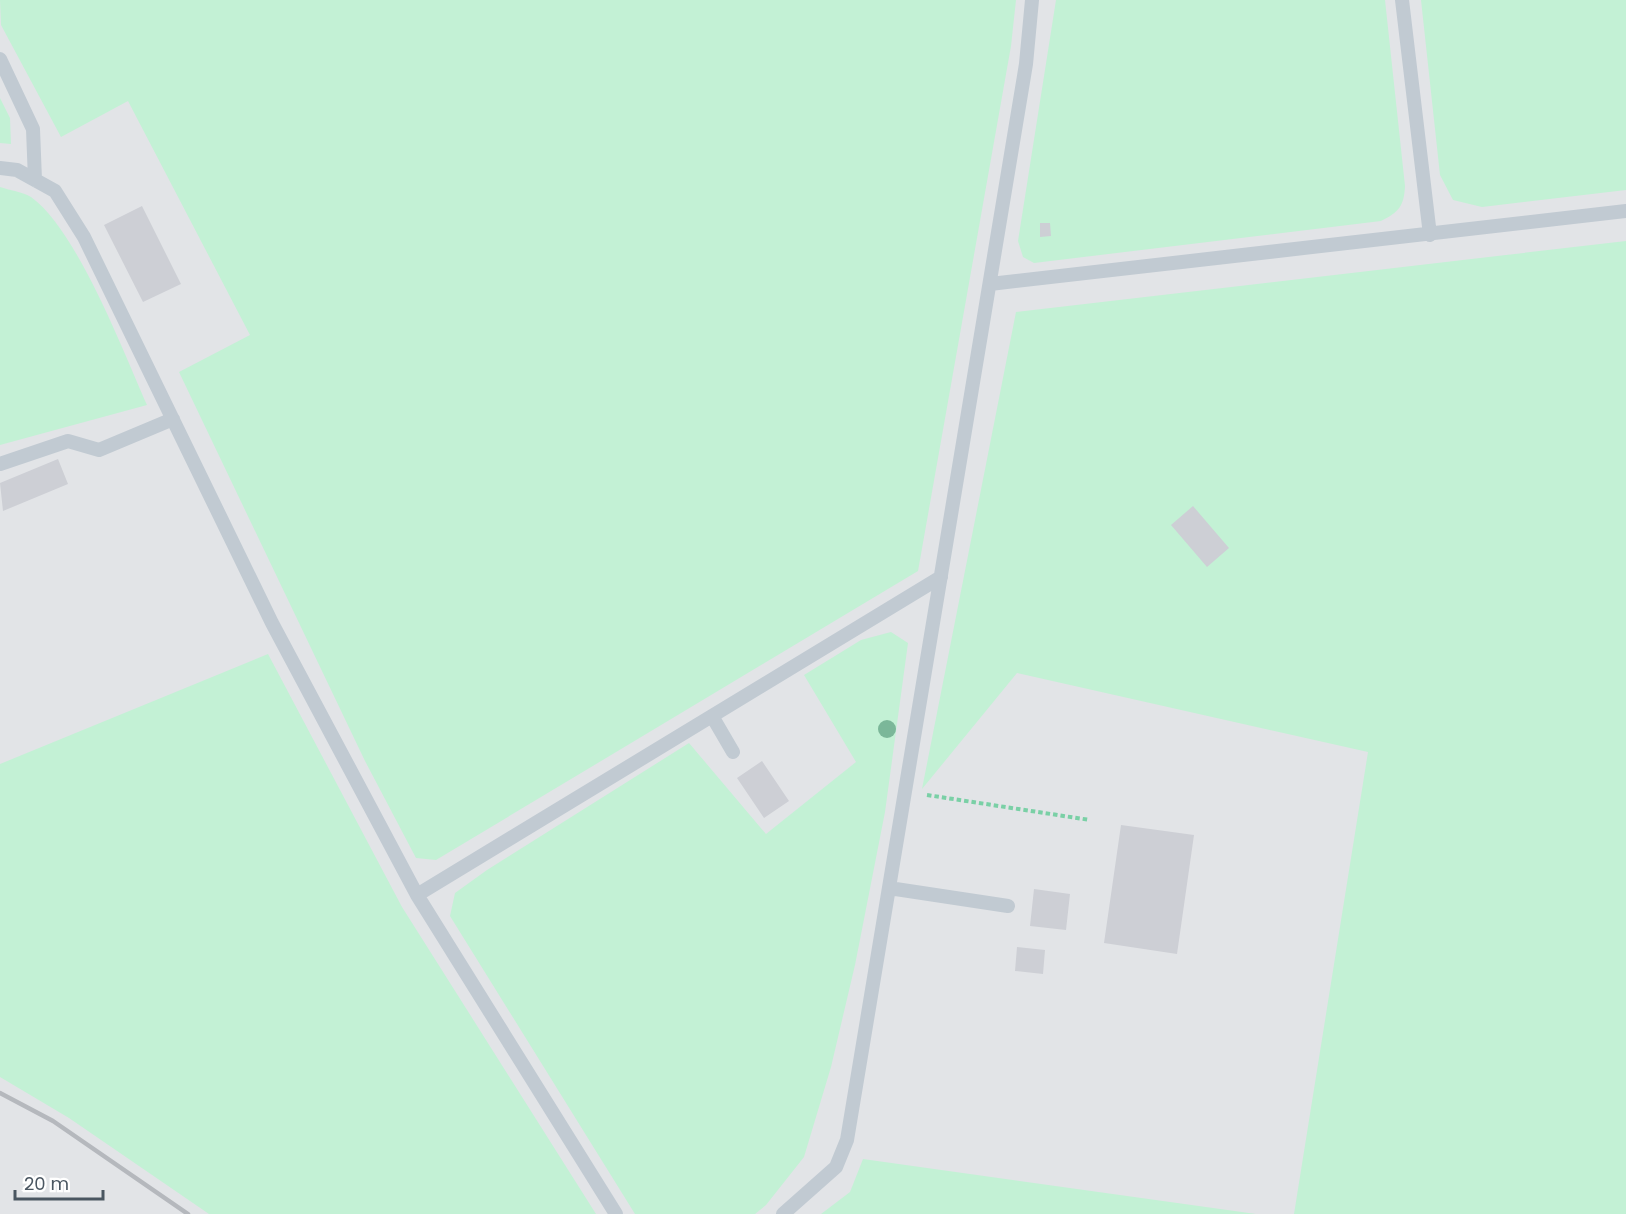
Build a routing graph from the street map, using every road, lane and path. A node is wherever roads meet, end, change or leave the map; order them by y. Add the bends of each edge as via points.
1 (1032, 0) edge
2 (1402, 0) edge
3 (0, 59) edge
4 (0, 168) edge
5 (35, 180) junction
6 (1626, 211) edge
7 (1430, 236) junction
8 (990, 284) junction
9 (173, 419) junction
10 (0, 464) edge
11 (941, 577) junction
12 (712, 716) junction
13 (733, 752) dead end
14 (905, 792) junction
15 (1090, 820) dead end
16 (889, 888) junction
17 (417, 896) junction
18 (1008, 906) dead end
19 (616, 1214) edge
20 (783, 1214) edge

1 - 8 lane via 1026,64
2 - 7 lane
3 - 5 lane via 33,129
4 - 5 lane via 16,170
5 - 9 lane via 55,191 84,237
6 - 7 lane
7 - 8 lane
8 - 11 lane
9 - 10 lane via 99,450 68,441
9 - 17 lane via 272,623
11 - 12 lane
11 - 14 lane
12 - 13 lane
12 - 17 lane
14 - 15 path
14 - 16 lane
16 - 18 lane
16 - 20 lane via 847,1140 836,1167
17 - 19 lane

